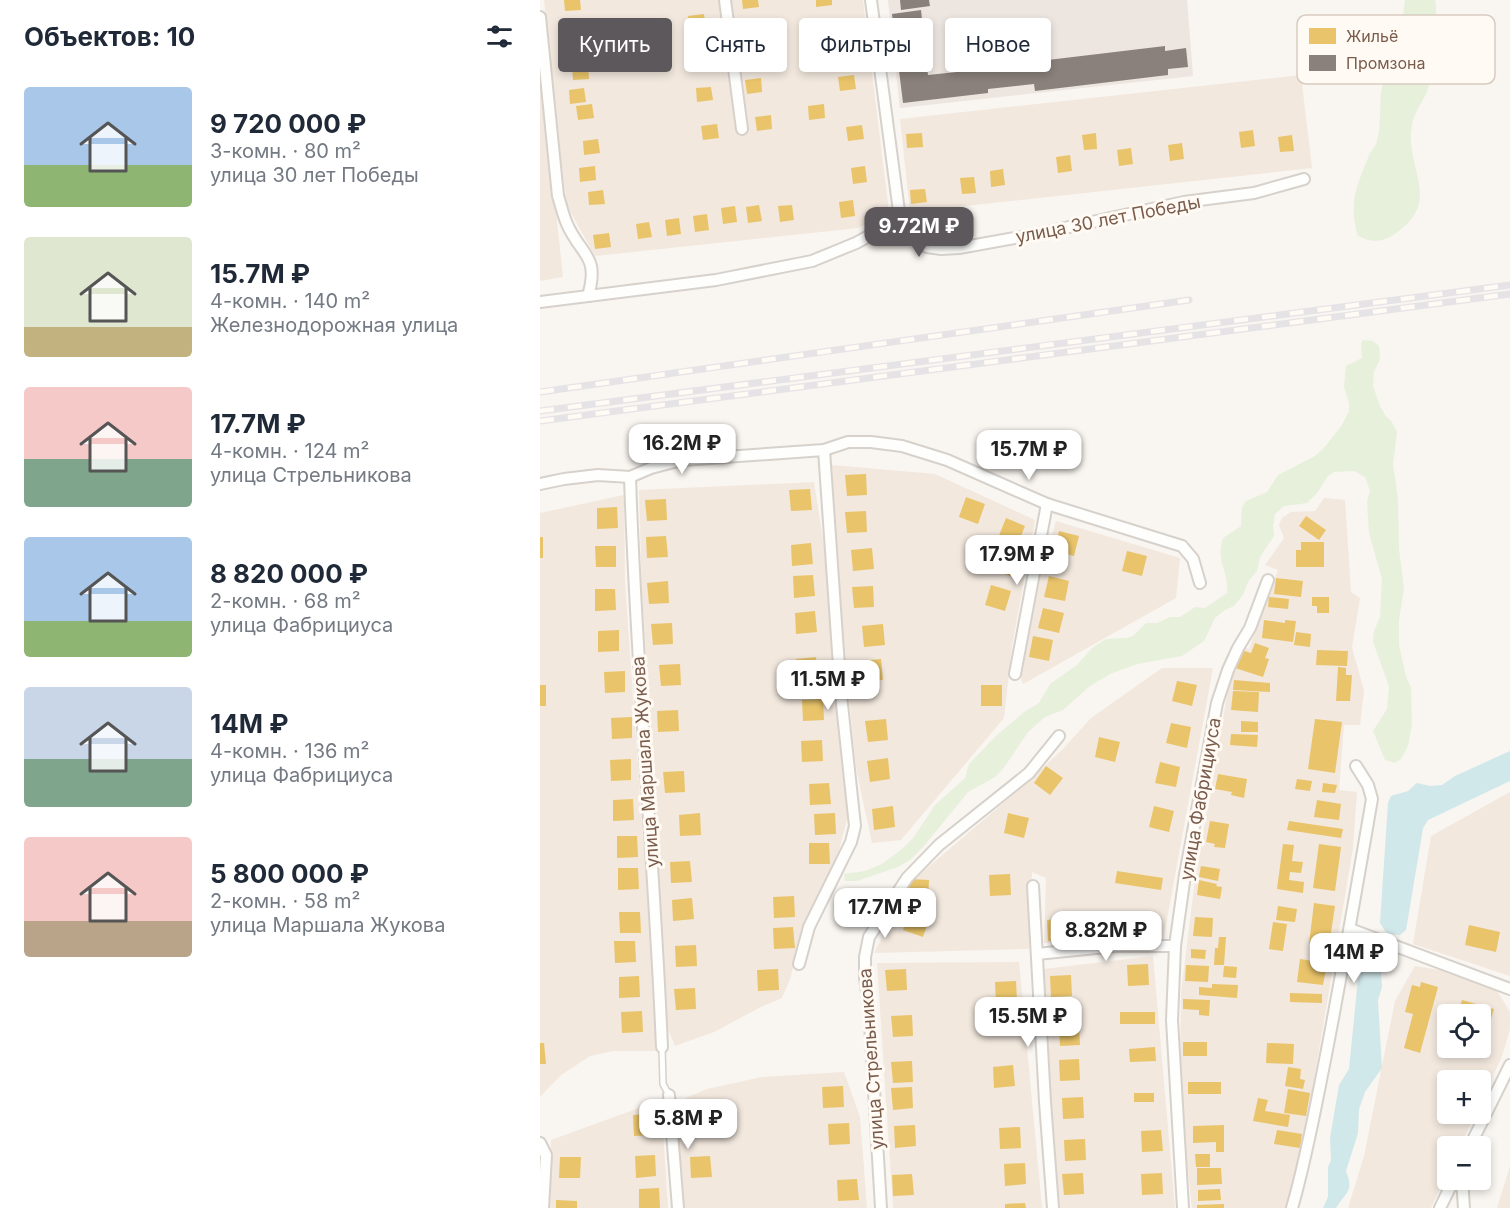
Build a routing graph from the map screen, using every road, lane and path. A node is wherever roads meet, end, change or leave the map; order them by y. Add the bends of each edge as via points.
1 (725, 0) edge
2 (871, 0) edge
3 (540, 17) edge
4 (742, 129) dead end
5 (1304, 179) dead end
6 (900, 219) junction
7 (588, 296) junction
8 (540, 302) edge
9 (824, 450) junction
10 (630, 477) junction
11 (540, 484) edge
12 (1047, 504) junction
13 (1268, 580) dead end
14 (1200, 583) dead end
15 (1015, 674) dead end
16 (1059, 736) dead end
17 (1356, 766) dead end
18 (1034, 886) dead end
19 (1350, 929) junction
20 (1175, 946) junction
21 (1037, 954) junction
22 (799, 964) dead end
23 (1510, 990) edge
24 (662, 1047) joint
25 (1510, 1065) edge
26 (669, 1095) joint
27 (1475, 1136) edge
28 (540, 1143) edge
29 (1449, 1190) edge
30 (1463, 1190) edge
31 (543, 1208) edge
32 (678, 1208) edge
33 (881, 1208) edge
34 (1053, 1208) edge
35 (1183, 1208) edge
36 (1292, 1208) edge
37 (1440, 1208) edge
38 (1464, 1208) edge

1 - 4 street
2 - 6 street
3 - 7 street via 558,196 567,224 592,264
5 - 6 street, улица 30 лет Победы via 1254,193 1184,202 959,248 927,247 914,239
6 - 7 street via 812,261 716,280
7 - 8 street
9 - 10 street via 682,460
9 - 12 street via 848,442 902,446 946,460
9 - 22 street via 841,694 855,826 809,927
10 - 11 street via 598,475
10 - 24 street, улица Маршала Жукова
12 - 14 street via 1182,546 1193,559
12 - 15 street
13 - 20 street, улица Фабрициуса via 1217,703
16 - 33 street, улица Стрельникова via 1029,773 939,845 907,878 869,938 865,978
17 - 19 street via 1372,799
18 - 21 street
19 - 23 street
19 - 36 street via 1303,1171
20 - 21 street via 1116,946
20 - 35 street, улица Фабрициуса via 1172,1020
21 - 34 street
24 - 26 lane via 663,1084
25 - 27 street
26 - 32 street
28 - 31 street via 546,1155
29 - 37 street
30 - 38 street

